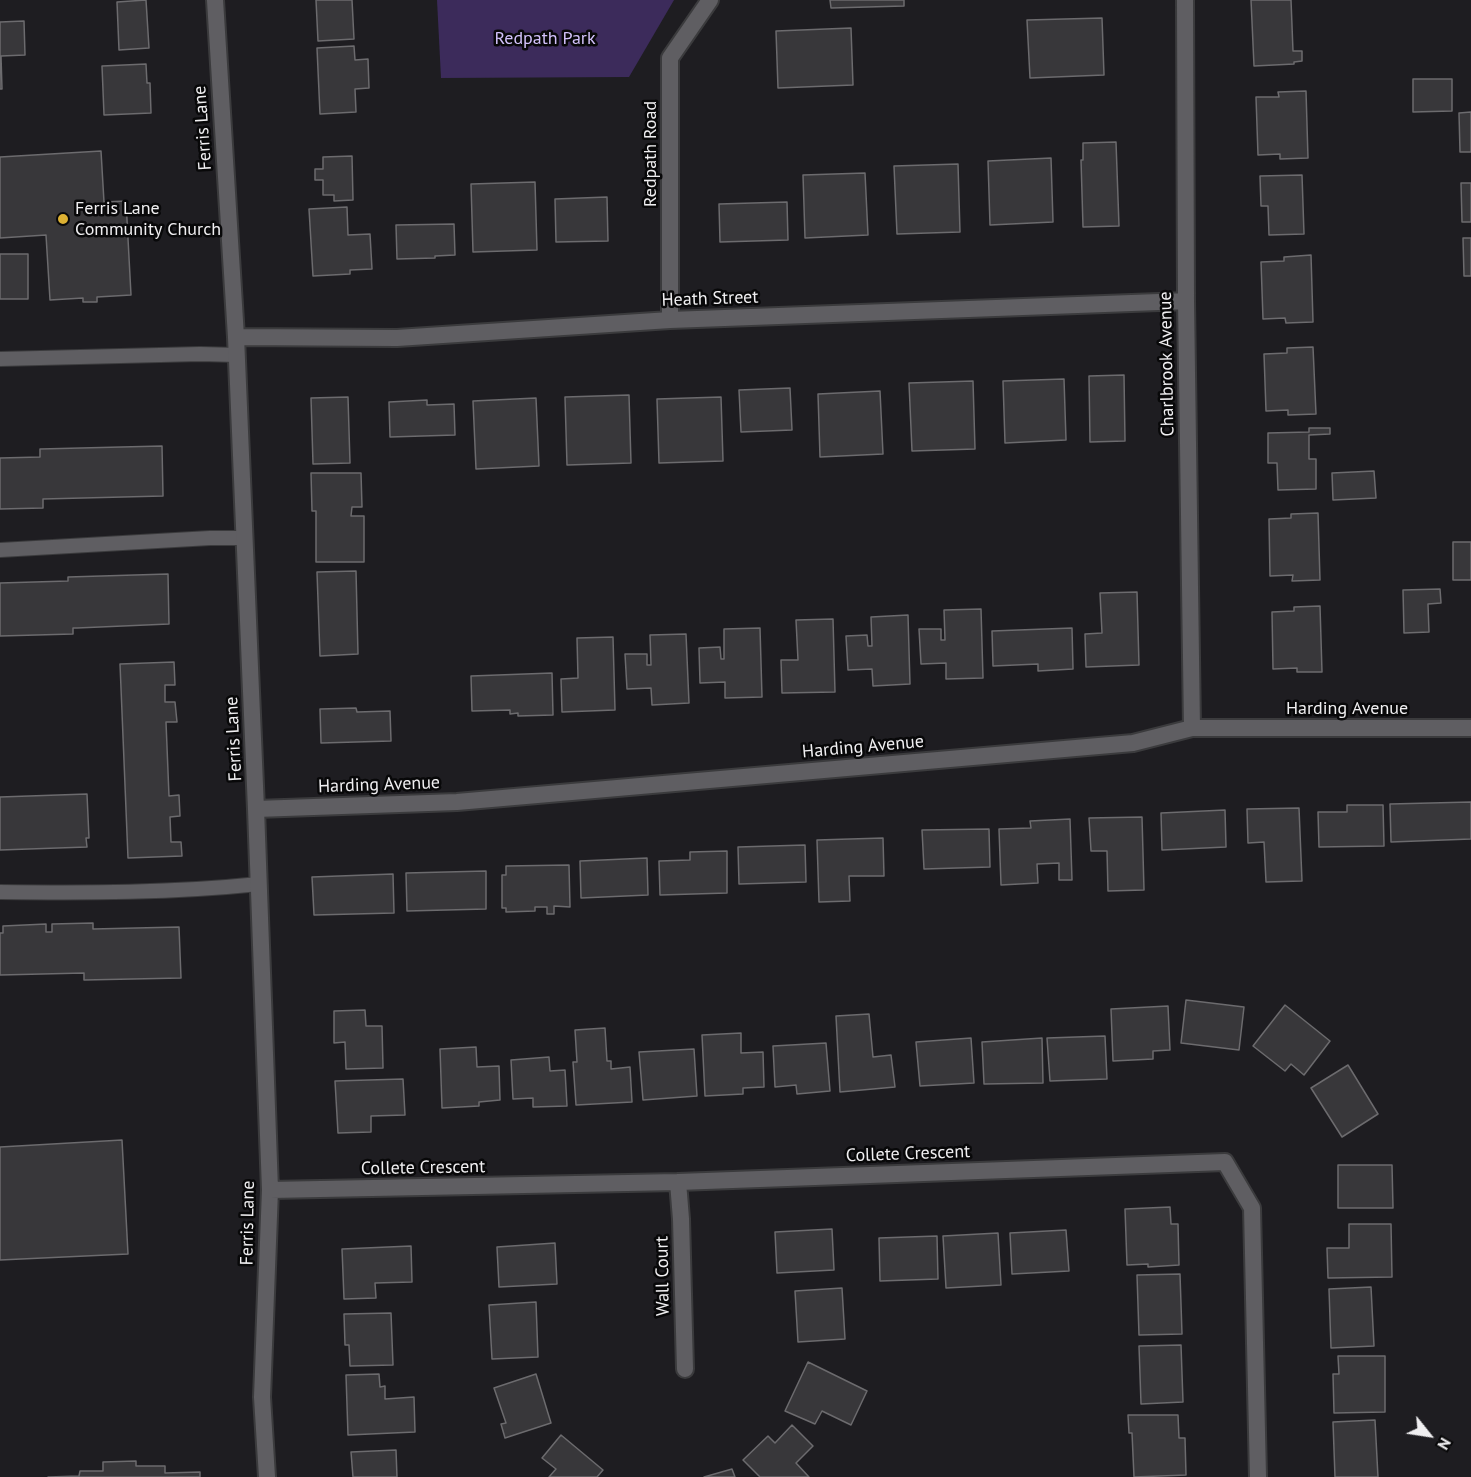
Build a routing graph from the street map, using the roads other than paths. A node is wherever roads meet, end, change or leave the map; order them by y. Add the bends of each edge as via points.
1 (215, 0) edge
2 (710, 0) edge
3 (1185, 0) edge
4 (1186, 301) junction
5 (670, 320) junction
6 (236, 338) junction
7 (237, 355) junction
8 (0, 359) edge
9 (244, 538) junction
10 (0, 550) edge
11 (1192, 728) junction
12 (1471, 728) edge
13 (256, 808) junction
14 (259, 884) junction
15 (0, 892) edge
16 (678, 1182) junction
17 (270, 1190) junction
18 (685, 1369) dead end
19 (267, 1477) edge
20 (1258, 1477) edge

1 - 6 street, Ferris Lane
2 - 5 street, Redpath Road via 670,58
3 - 4 street, Charlbrook Avenue
4 - 5 street, Heath Street
4 - 11 street, Charlbrook Avenue
5 - 6 street, Heath Street via 397,338
6 - 7 street, Ferris Lane
7 - 8 lane
7 - 9 street, Ferris Lane
9 - 10 lane
9 - 13 street, Ferris Lane
11 - 12 street, Harding Avenue
11 - 13 street, Harding Avenue via 1133,744 457,802
13 - 14 street, Ferris Lane
14 - 15 lane via 102,893
14 - 17 street, Ferris Lane
16 - 17 street, Collete Crescent
16 - 18 street, Wall Court
16 - 20 street, Collete Crescent via 1225,1162 1252,1209
17 - 19 street, Ferris Lane via 262,1397

